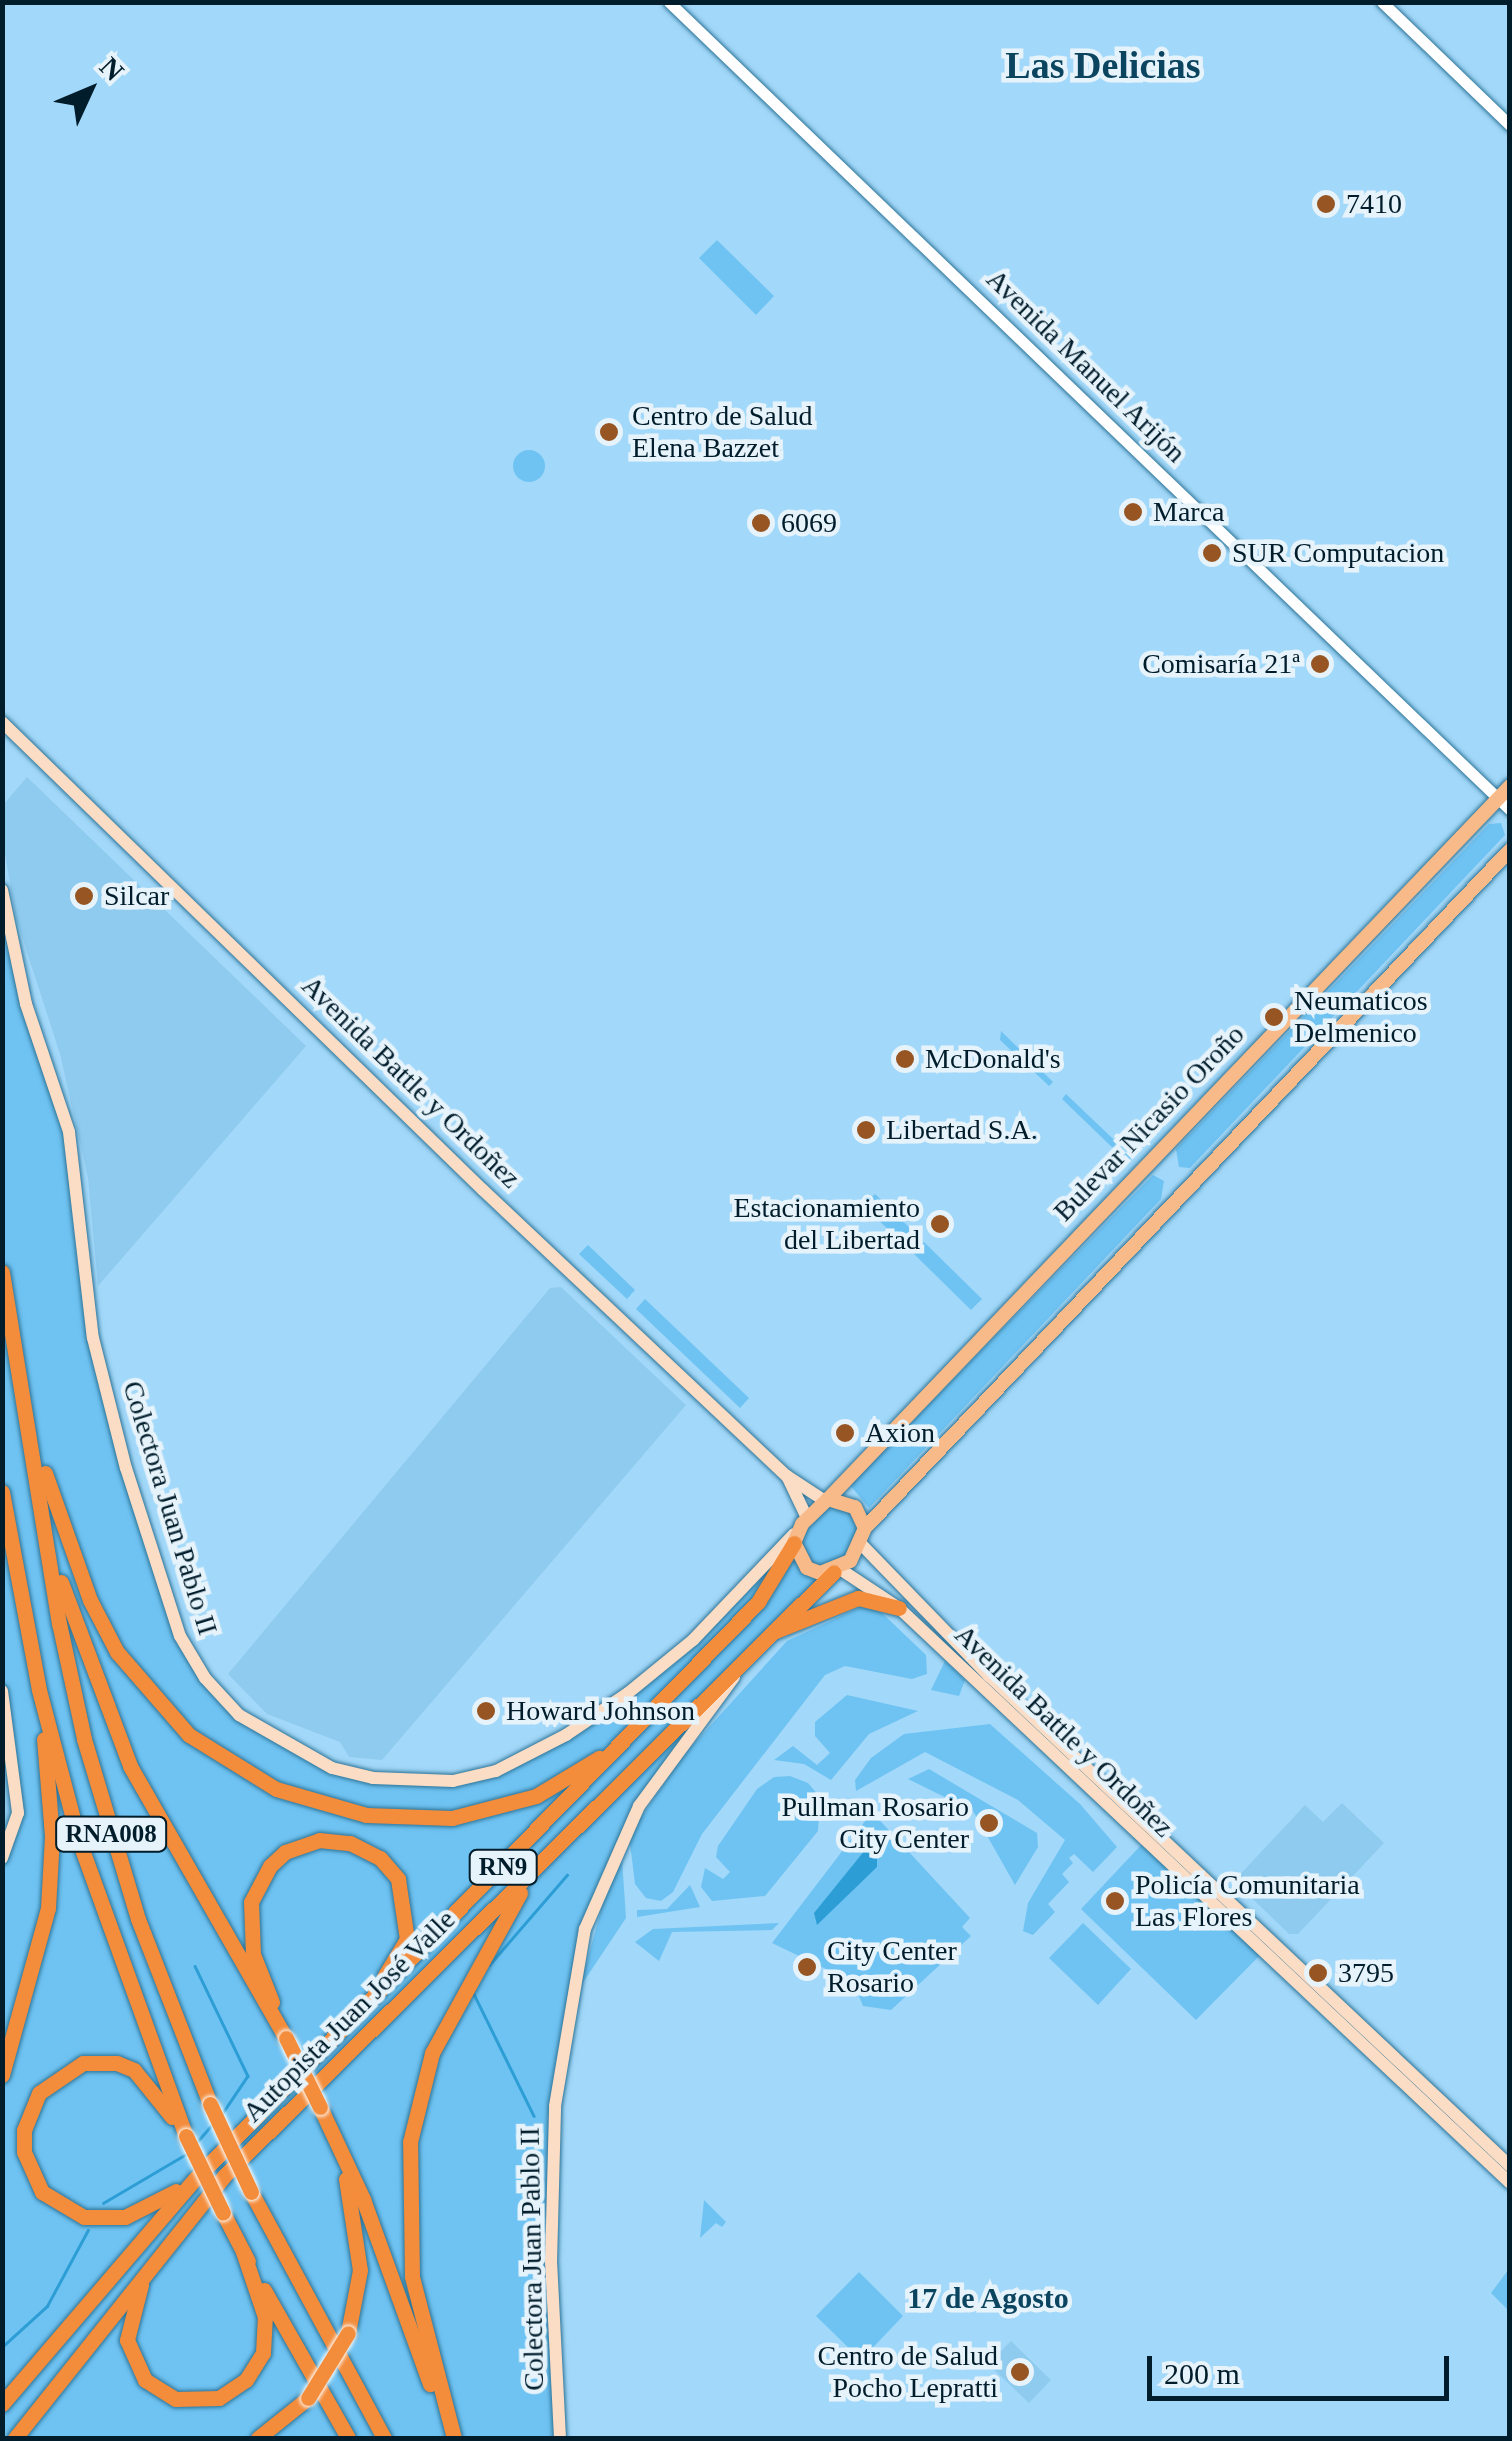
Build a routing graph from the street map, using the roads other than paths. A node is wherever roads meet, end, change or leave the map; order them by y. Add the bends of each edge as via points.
1 (669, 2) edge
2 (1382, 2) edge
3 (1510, 125) edge
4 (2, 722) edge
5 (1510, 786) edge
6 (1498, 798) junction
7 (1510, 810) edge
8 (1510, 850) edge
9 (2, 890) edge
10 (2, 1272) edge
11 (35, 1445) junction
12 (787, 1476) junction
13 (2, 1492) edge
14 (827, 1500) junction
15 (807, 1518) junction
16 (865, 1528) junction
17 (795, 1538) junction
18 (861, 1544) junction
19 (51, 1552) junction
20 (837, 1571) junction
21 (899, 1608) junction
22 (769, 1634) junction
23 (751, 1650) junction
24 (40, 1690) junction
25 (2, 1691) edge
26 (635, 1732) junction
27 (566, 1836) junction
28 (2, 1858) edge
29 (354, 2019) junction
30 (286, 2038) junction
31 (2, 2075) edge
32 (320, 2106) junction
33 (186, 2136) junction
34 (1510, 2166) edge
35 (196, 2178) junction
36 (1510, 2183) edge
37 (243, 2252) junction
38 (158, 2254) junction
39 (2, 2404) edge
40 (15, 2438) edge
41 (258, 2438) edge
42 (348, 2438) edge
43 (384, 2438) edge
44 (453, 2438) edge
45 (560, 2438) edge

1 - 6 street, Avenida Manuel Arijón
2 - 3 street
4 - 12 main road, Avenida Battle y Ordoñez
5 - 6 main road, Bulevar Nicasio Oroño
6 - 7 street, Avenida Manuel Arijón
6 - 14 main road, Bulevar Nicasio Oroño
8 - 16 main road
9 - 17 main road, Colectora Juan Pablo II via 26,1004 69,1132 93,1338 126,1468 180,1636 205,1678 239,1715 332,1768 373,1778 453,1781 496,1771 628,1693 694,1640
10 - 11 highway, RNA008
11 - 19 highway, RNA008
11 - 26 highway via 90,1600 117,1652 189,1735 276,1789 366,1816 452,1818 536,1796
12 - 14 main road, Avenida Battle y Ordoñez
12 - 15 main road, Avenida Battle y Ordoñez
13 - 24 highway, RNA008
14 - 15 main road
14 - 16 main road via 855,1507
15 - 17 main road
16 - 18 main road
17 - 20 main road via 807,1568
17 - 26 highway, Autopista Juan José Valle / RN9 via 758,1602
18 - 20 main road
18 - 34 main road, Avenida Battle y Ordoñez via 989,1676
19 - 30 highway via 130,1766
19 - 43 highway, RNA008, bridge via 59,1623 109,1827 170,2011 251,2192
20 - 21 main road, Avenida Battle y Ordoñez
20 - 22 highway, Autopista Juan José Valle / RN9
21 - 22 highway via 858,1598
21 - 36 main road, Avenida Battle y Ordoñez
22 - 23 highway, Autopista Juan José Valle / RN9
23 - 27 highway, Autopista Juan José Valle / RN9
23 - 45 main road, Colectora Juan Pablo II via 638,1806 585,1928 565,2026 554,2140
24 - 31 highway via 52,1836 48,1908
24 - 33 highway, RNA008 via 79,1841
25 - 28 main road via 18,1813
26 - 29 highway, Autopista Juan José Valle / RN9
27 - 38 highway, Autopista Juan José Valle / RN9 via 224,2176
27 - 44 highway via 514,1899 456,2001 432,2053 410,2142 412,2276
29 - 30 highway via 407,1939 406,1898 380,1858 350,1842 319,1840 270,1866 251,1902 253,1954
29 - 35 highway, Autopista Juan José Valle / RN9
30 - 32 highway, bridge
32 - 41 highway, bridge via 356,2223 359,2292 348,2333 308,2398
32 - 44 highway via 363,2199
33 - 35 highway via 134,2070 100,2060 70,2068 39,2093 24,2130 24,2152 42,2192 84,2216 145,2211
33 - 37 highway, RNA008, bridge
35 - 39 highway, Autopista Juan José Valle / RN9
37 - 38 highway via 265,2317 263,2352 235,2390 192,2402 145,2380 128,2340 132,2303
37 - 42 highway, RNA008
38 - 40 highway, Autopista Juan José Valle / RN9

